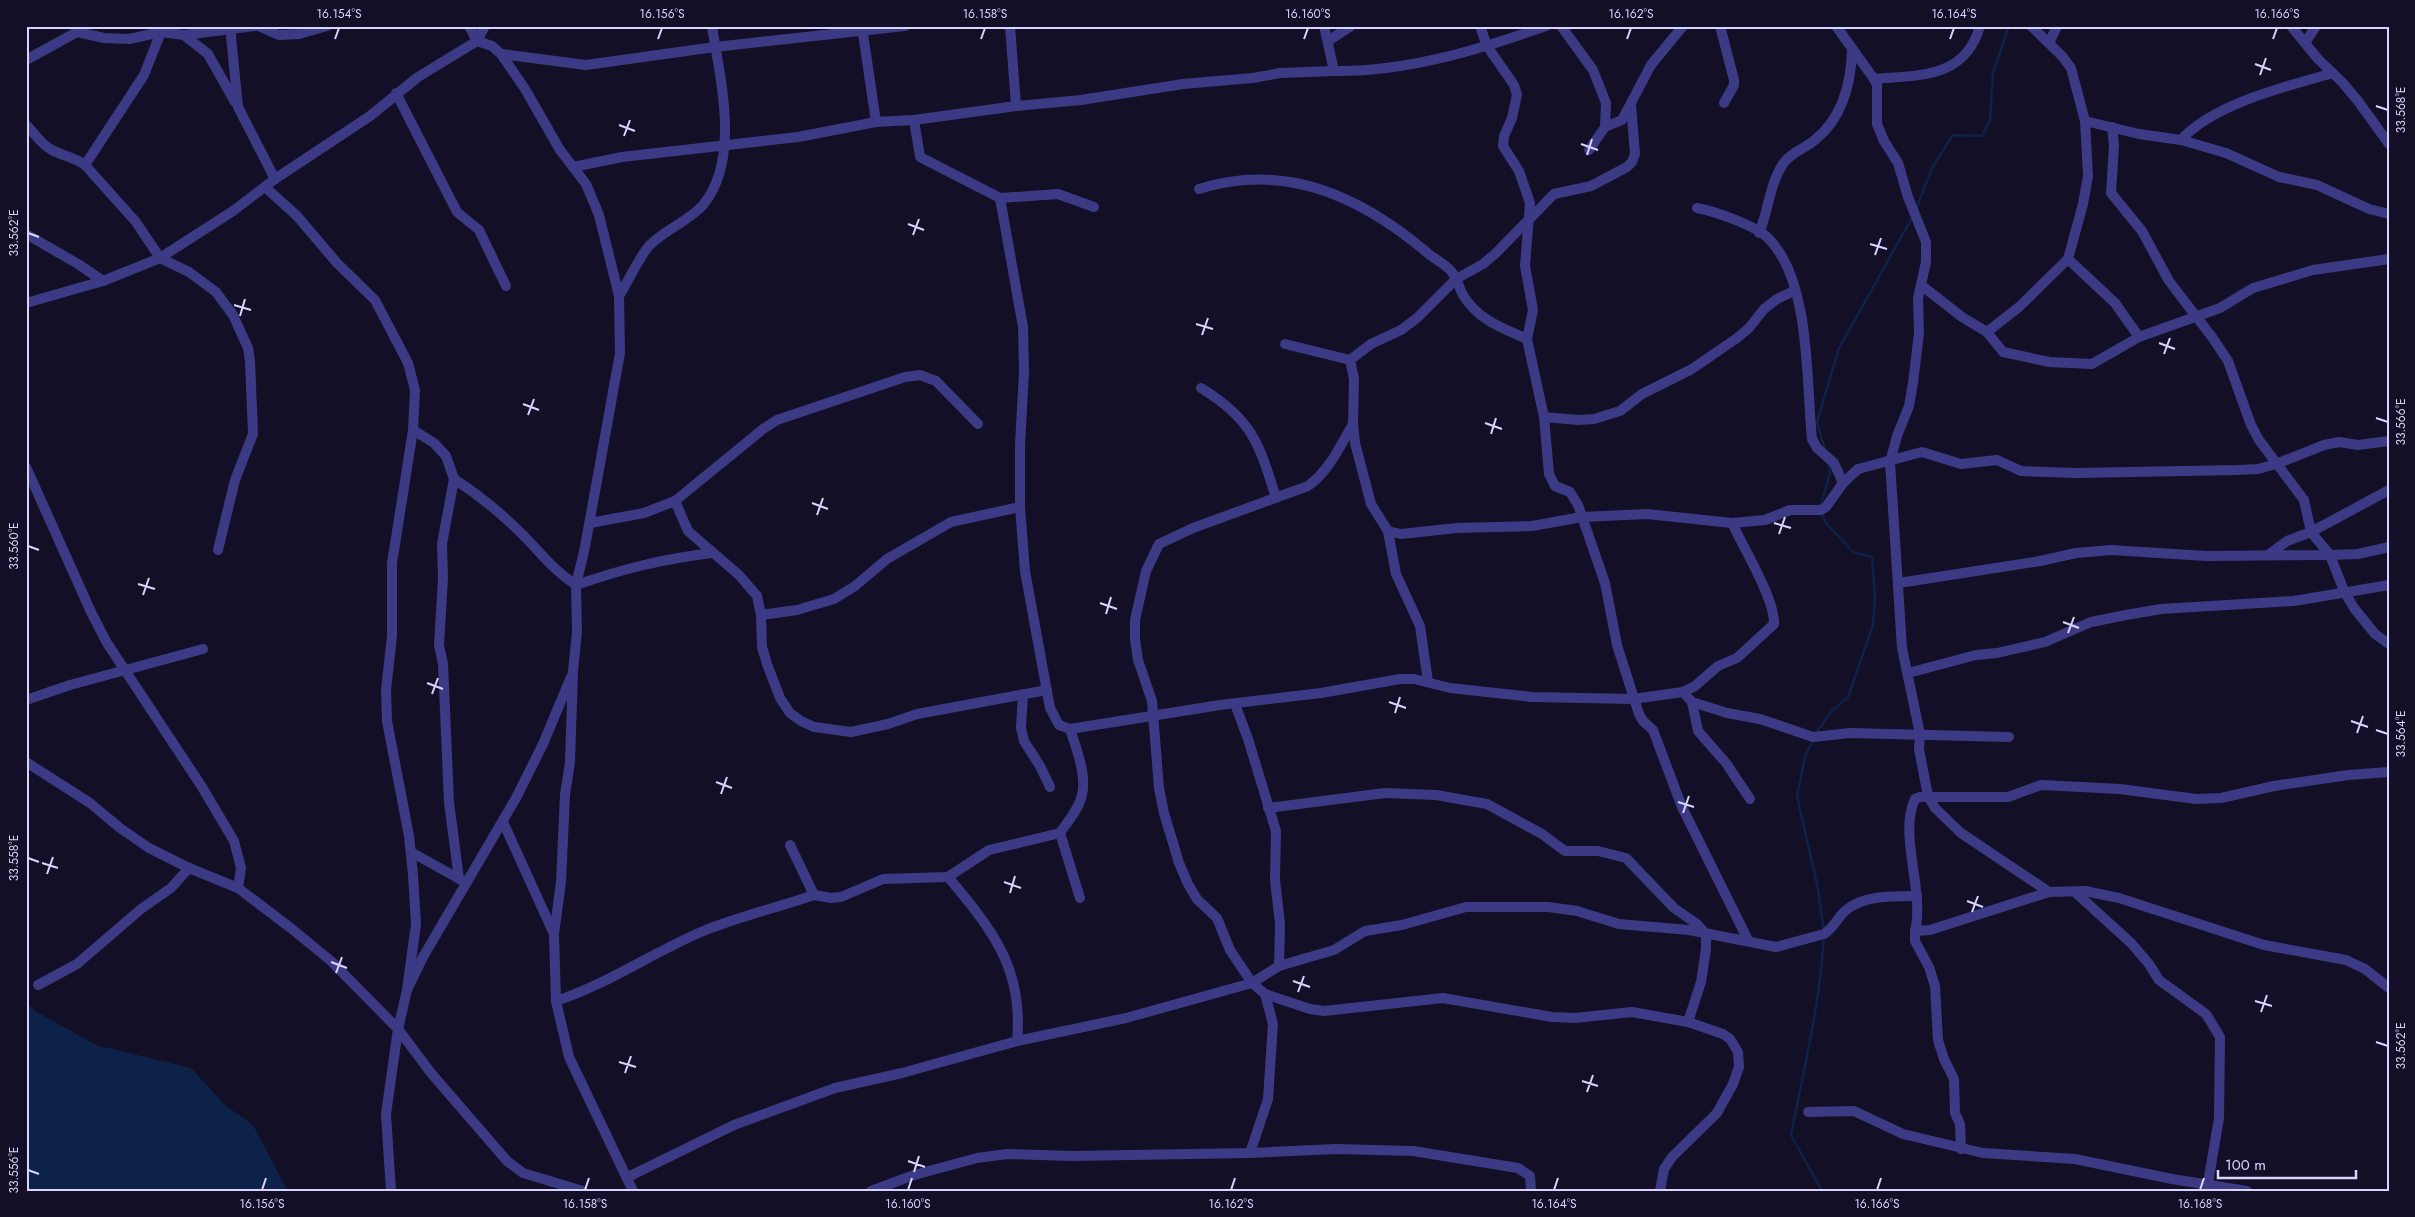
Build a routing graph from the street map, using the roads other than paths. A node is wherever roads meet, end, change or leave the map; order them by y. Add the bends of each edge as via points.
1 (67, 26) edge
2 (94, 26) edge
3 (256, 26) edge
4 (327, 26) edge
5 (469, 26) edge
6 (484, 26) edge
7 (712, 26) edge
8 (905, 26) edge
9 (1010, 26) edge
10 (1324, 26) edge
11 (1351, 26) edge
12 (1480, 26) edge
13 (1546, 26) edge
14 (1561, 26) edge
15 (1683, 26) edge
16 (1720, 26) edge
17 (1836, 26) edge
18 (1980, 26) edge
19 (2031, 26) edge
20 (2057, 26) edge
21 (2291, 26) edge
22 (2316, 26) edge
23 (230, 28) edge
24 (862, 29) edge
25 (162, 32) junction
26 (80, 33) junction
27 (184, 35) junction
28 (478, 41) junction
29 (1328, 41) junction
30 (2049, 43) junction
31 (2305, 43) junction
32 (1487, 46) junction
33 (715, 47) junction
34 (1852, 50) junction
35 (501, 54) junction
36 (26, 60) edge
37 (1334, 72) junction
38 (2333, 73) junction
39 (1874, 79) junction
40 (396, 93) junction
41 (1724, 103) dead end
42 (1631, 105) junction
43 (1016, 106) junction
44 (238, 107) junction
45 (914, 120) junction
46 (2085, 121) junction
47 (876, 122) junction
48 (26, 124) edge
49 (1605, 126) junction
50 (2112, 127) junction
51 (2181, 140) junction
52 (2389, 144) edge
53 (725, 147) junction
54 (1588, 150) dead end
55 (85, 165) junction
56 (573, 166) junction
57 (275, 179) junction
58 (265, 187) junction
59 (1199, 189) dead end
60 (1000, 198) junction
61 (1094, 207) dead end
62 (1697, 208) dead end
63 (2389, 214) edge
64 (1527, 219) junction
65 (1759, 233) junction
66 (26, 234) edge
67 (160, 258) junction
68 (2068, 259) junction
69 (2389, 259) edge
70 (1456, 278) junction
71 (103, 281) junction
72 (1921, 285) junction
73 (506, 286) dead end
74 (1794, 291) junction
75 (619, 296) junction
76 (26, 303) edge
77 (2196, 318) junction
78 (1987, 332) junction
79 (2139, 337) junction
80 (1527, 339) junction
81 (1285, 344) dead end
82 (1350, 360) junction
83 (1201, 388) dead end
84 (1544, 417) junction
85 (978, 424) dead end
86 (1353, 424) junction
87 (413, 430) junction
88 (2389, 441) edge
89 (1890, 462) junction
90 (2276, 464) junction
91 (26, 467) edge
92 (454, 479) junction
93 (1843, 483) junction
94 (2389, 490) edge
95 (1276, 498) junction
96 (675, 501) junction
97 (1020, 507) junction
98 (1582, 517) junction
99 (590, 522) junction
100 (1732, 522) junction
101 (1388, 531) junction
102 (2311, 532) junction
103 (2389, 548) edge
104 (218, 550) dead end
105 (712, 553) junction
106 (2268, 555) junction
107 (2330, 555) junction
108 (1899, 583) junction
109 (576, 585) junction
110 (2389, 585) edge
111 (2344, 591) junction
112 (761, 615) junction
113 (2389, 644) edge
114 (203, 650) dead end
115 (125, 670) junction
116 (573, 671) junction
117 (1908, 674) junction
118 (1428, 682) junction
119 (1047, 690) junction
120 (1683, 692) junction
121 (1022, 694) junction
122 (1633, 699) junction
123 (26, 700) edge
124 (1692, 702) junction
125 (1235, 704) junction
126 (1154, 718) junction
127 (1070, 729) junction
128 (1920, 734) junction
129 (2009, 737) dead end
130 (26, 762) edge
131 (2389, 772) edge
132 (1050, 787) dead end
133 (1928, 796) junction
134 (1750, 800) dead end
135 (1268, 808) junction
136 (503, 822) junction
137 (1060, 833) junction
138 (790, 845) dead end
139 (411, 852) junction
140 (190, 868) junction
141 (948, 877) junction
142 (463, 881) junction
143 (238, 888) junction
144 (2049, 892) junction
145 (2075, 892) junction
146 (814, 895) junction
147 (1917, 896) junction
148 (1080, 898) dead end
149 (1915, 931) junction
150 (554, 934) junction
151 (1706, 934) junction
152 (1748, 940) junction
153 (1279, 966) junction
154 (1252, 983) junction
155 (38, 985) dead end
156 (2389, 988) edge
157 (407, 990) junction
158 (1265, 994) junction
159 (556, 1001) junction
160 (1688, 1022) junction
161 (398, 1029) junction
162 (1017, 1041) junction
163 (1808, 1112) dead end
164 (1961, 1149) junction
165 (1250, 1154) junction
166 (628, 1177) junction
167 (2208, 1183) junction
168 (391, 1191) edge
169 (583, 1191) edge
170 (633, 1191) edge
171 (871, 1191) edge
172 (1531, 1191) edge
173 (1660, 1191) edge
174 (2247, 1191) edge

1 - 26 street
2 - 26 street
3 - 4 street via 279,35 299,34
3 - 23 street
5 - 28 street
6 - 28 street
7 - 33 street
8 - 24 street
9 - 43 street
10 - 29 street
11 - 29 street
12 - 32 street
13 - 32 street
14 - 49 street via 1599,82 1606,103
15 - 42 street via 1652,65
16 - 41 street via 1734,80
17 - 34 street
18 - 39 street via 1966,55 1951,66 1932,75
19 - 30 street
20 - 30 street
21 - 31 street
22 - 31 street
23 - 27 street
23 - 44 street
24 - 33 street
24 - 47 street
25 - 26 street via 129,39
25 - 27 street
25 - 55 street via 144,75
26 - 36 street
27 - 44 street via 208,54
28 - 35 street via 492,46
28 - 40 street
29 - 37 street
30 - 46 street via 2071,68
31 - 38 street
32 - 37 street via 1393,68
32 - 64 street via 1514,85 1517,95 1503,146 1519,171 1527,192 1530,203
33 - 35 street via 586,65
33 - 53 street via 725,110
34 - 39 street
34 - 65 street via 1852,68 1842,106 1830,126 1816,140 1784,162 1772,187
35 - 56 street
37 - 43 street via 1280,72
38 - 51 street via 2246,101 2191,129
38 - 52 street
39 - 72 street via 1877,85 1877,124 1898,163 1926,242
40 - 57 street via 370,116
40 - 73 street via 457,212 479,230
42 - 49 street via 1622,120
42 - 64 street via 1635,140 1632,162 1620,172 1591,186 1554,194
43 - 45 street
44 - 57 street
45 - 47 street
45 - 60 street via 920,157 924,161
46 - 50 street
46 - 68 street via 2088,176
47 - 53 street
48 - 55 street via 52,151 68,155
49 - 54 street
50 - 51 street
50 - 77 street via 2112,193 2142,230 2169,281
51 - 63 street via 2226,153 2279,177 2317,185 2369,209
53 - 56 street via 622,157
53 - 75 street via 703,204 649,244
55 - 67 street via 131,216
56 - 75 street via 586,184 599,215
57 - 58 street
58 - 67 street
58 - 87 street via 297,216 376,300 412,377
59 - 70 street via 1276,179 1304,184 1367,209 1410,238
60 - 61 street via 1058,194
60 - 97 street via 1023,327
62 - 65 street via 1722,214
64 - 70 street via 1483,264
64 - 80 street via 1526,266 1533,310
65 - 74 street via 1770,240 1778,253 1788,270
66 - 71 street
67 - 71 street
67 - 104 street via 189,272 216,292 242,333 250,361 253,434 235,480
68 - 78 street via 2019,307
68 - 79 street via 2115,303
69 - 77 street via 2313,270 2253,288
70 - 80 street via 1463,294 1483,319
70 - 82 street via 1417,318
71 - 76 street
72 - 78 street
72 - 89 street via 1909,406
74 - 84 street via 1764,309 1750,328 1737,338 1692,369 1642,394 1620,411 1594,419
74 - 93 street via 1808,358 1812,439 1816,448 1834,463
75 - 99 street via 620,353
77 - 79 street
77 - 90 street via 2228,361 2251,425
78 - 79 street via 2003,352 2049,362 2087,365 2109,356
80 - 84 street
81 - 82 street
82 - 86 street via 1354,379
83 - 95 street via 1234,411 1246,424 1262,452
84 - 98 street via 1549,474 1555,486 1574,496
85 - 96 street via 936,381 920,375 905,377 777,420
86 - 95 street via 1315,481
86 - 101 street via 1371,504
87 - 92 street via 434,443 446,456
87 - 139 street via 392,563 392,636 386,690 390,738
88 - 90 street via 2324,445
89 - 90 street via 1922,452 1961,464 1992,460 2021,471 2076,473 2238,470
89 - 93 street via 1858,469
89 - 108 street
90 - 102 street via 2304,500
91 - 115 street via 91,612
92 - 109 street via 484,499 556,572
92 - 142 street via 442,544 439,644 443,664 449,802
93 - 100 street via 1821,510 1800,508 1764,520
94 - 102 street
95 - 126 street via 1193,528 1155,548 1139,603 1135,639
96 - 99 street via 644,512
96 - 105 street via 688,531
97 - 112 street via 951,522 887,559 834,599 796,610
97 - 119 street via 1025,571
98 - 100 street via 1656,514
98 - 101 street via 1532,526 1457,528 1401,534
98 - 122 street via 1606,583 1617,645
99 - 109 street
100 - 120 street via 1764,589 1774,624 1737,658 1718,666
101 - 118 street via 1398,581 1420,626
102 - 106 street via 2287,541
102 - 107 street
103 - 107 street
105 - 109 street via 665,558
105 - 112 street via 750,586 757,596
106 - 107 street
106 - 108 street via 2206,556 2111,550
107 - 111 street
108 - 117 street via 1902,648
109 - 116 street via 578,632
110 - 111 street
111 - 113 street via 2376,634
111 - 117 street via 2294,601 2161,609 2126,615 2091,622 2046,642 1976,655
112 - 121 street via 762,647 780,698 790,713 814,727 852,732 917,714
114 - 115 street
115 - 123 street
115 - 143 street via 224,822 239,856
116 - 136 street via 543,744
116 - 150 street via 570,762
117 - 128 street
118 - 122 street via 1450,688 1532,697
118 - 125 street via 1400,679
119 - 121 street
119 - 127 street via 1055,720
120 - 122 street
120 - 124 street
121 - 132 street via 1024,741
122 - 152 street via 1643,721 1653,730 1682,807
124 - 128 street via 1760,719 1813,738 1842,733
124 - 134 street via 1698,731 1726,763
125 - 126 street
125 - 135 street
126 - 127 street
126 - 154 street via 1159,788 1179,863 1197,898 1217,918 1230,950
127 - 137 street via 1084,782 1076,809
128 - 129 street
128 - 133 street via 1919,749
130 - 140 street via 90,803 149,848
131 - 133 street via 2274,786 2221,798 2196,799 2120,789 2041,784 2008,797
133 - 144 street via 1935,808 1961,833
133 - 147 street via 1915,799 1910,815
135 - 151 street via 1385,793 1436,795 1487,804 1542,834 1565,851 1598,851 1626,858 1674,908
135 - 153 street via 1276,838
136 - 142 street
136 - 150 street
137 - 141 street via 989,850
137 - 148 street
138 - 146 street
139 - 142 street
139 - 157 street via 416,924
140 - 143 street
140 - 155 street via 171,888 141,909 77,964
141 - 146 street via 883,879 841,897
141 - 162 street via 973,907 1009,964 1018,1000
142 - 157 street
143 - 161 street via 330,961
144 - 145 street
144 - 149 street via 1947,925
145 - 156 street via 2119,898 2264,945 2346,960 2365,969
145 - 167 street via 2131,943 2160,980 2206,1014 2220,1037 2219,1118
146 - 159 street via 701,932 620,971 587,991
147 - 149 street
147 - 152 street via 1871,899 1850,907 1824,934 1782,946
149 - 164 street via 1935,986 1938,1040 1954,1079
150 - 159 street
151 - 152 street
151 - 153 street via 1619,924 1577,911 1548,907 1466,907 1402,925 1364,931 1334,950
151 - 160 street via 1701,982
153 - 154 street
154 - 158 street
154 - 162 street via 1126,1018
157 - 161 street
158 - 160 street via 1324,1011 1443,998 1552,1017 1575,1018 1626,1012
158 - 165 street via 1273,1024 1268,1098
159 - 166 street via 568,1057
160 - 173 street via 1730,1039 1738,1052 1739,1067 1734,1084 1717,1112 1664,1169
161 - 168 street via 386,1114
161 - 169 street via 431,1073 507,1161 523,1173
162 - 166 street via 797,1100 694,1143
163 - 164 street via 1854,1112 1903,1134
164 - 167 street via 2075,1159
165 - 171 street via 1007,1154 923,1172
165 - 172 street via 1336,1149 1413,1151 1518,1168 1530,1176
166 - 170 street
167 - 174 street

